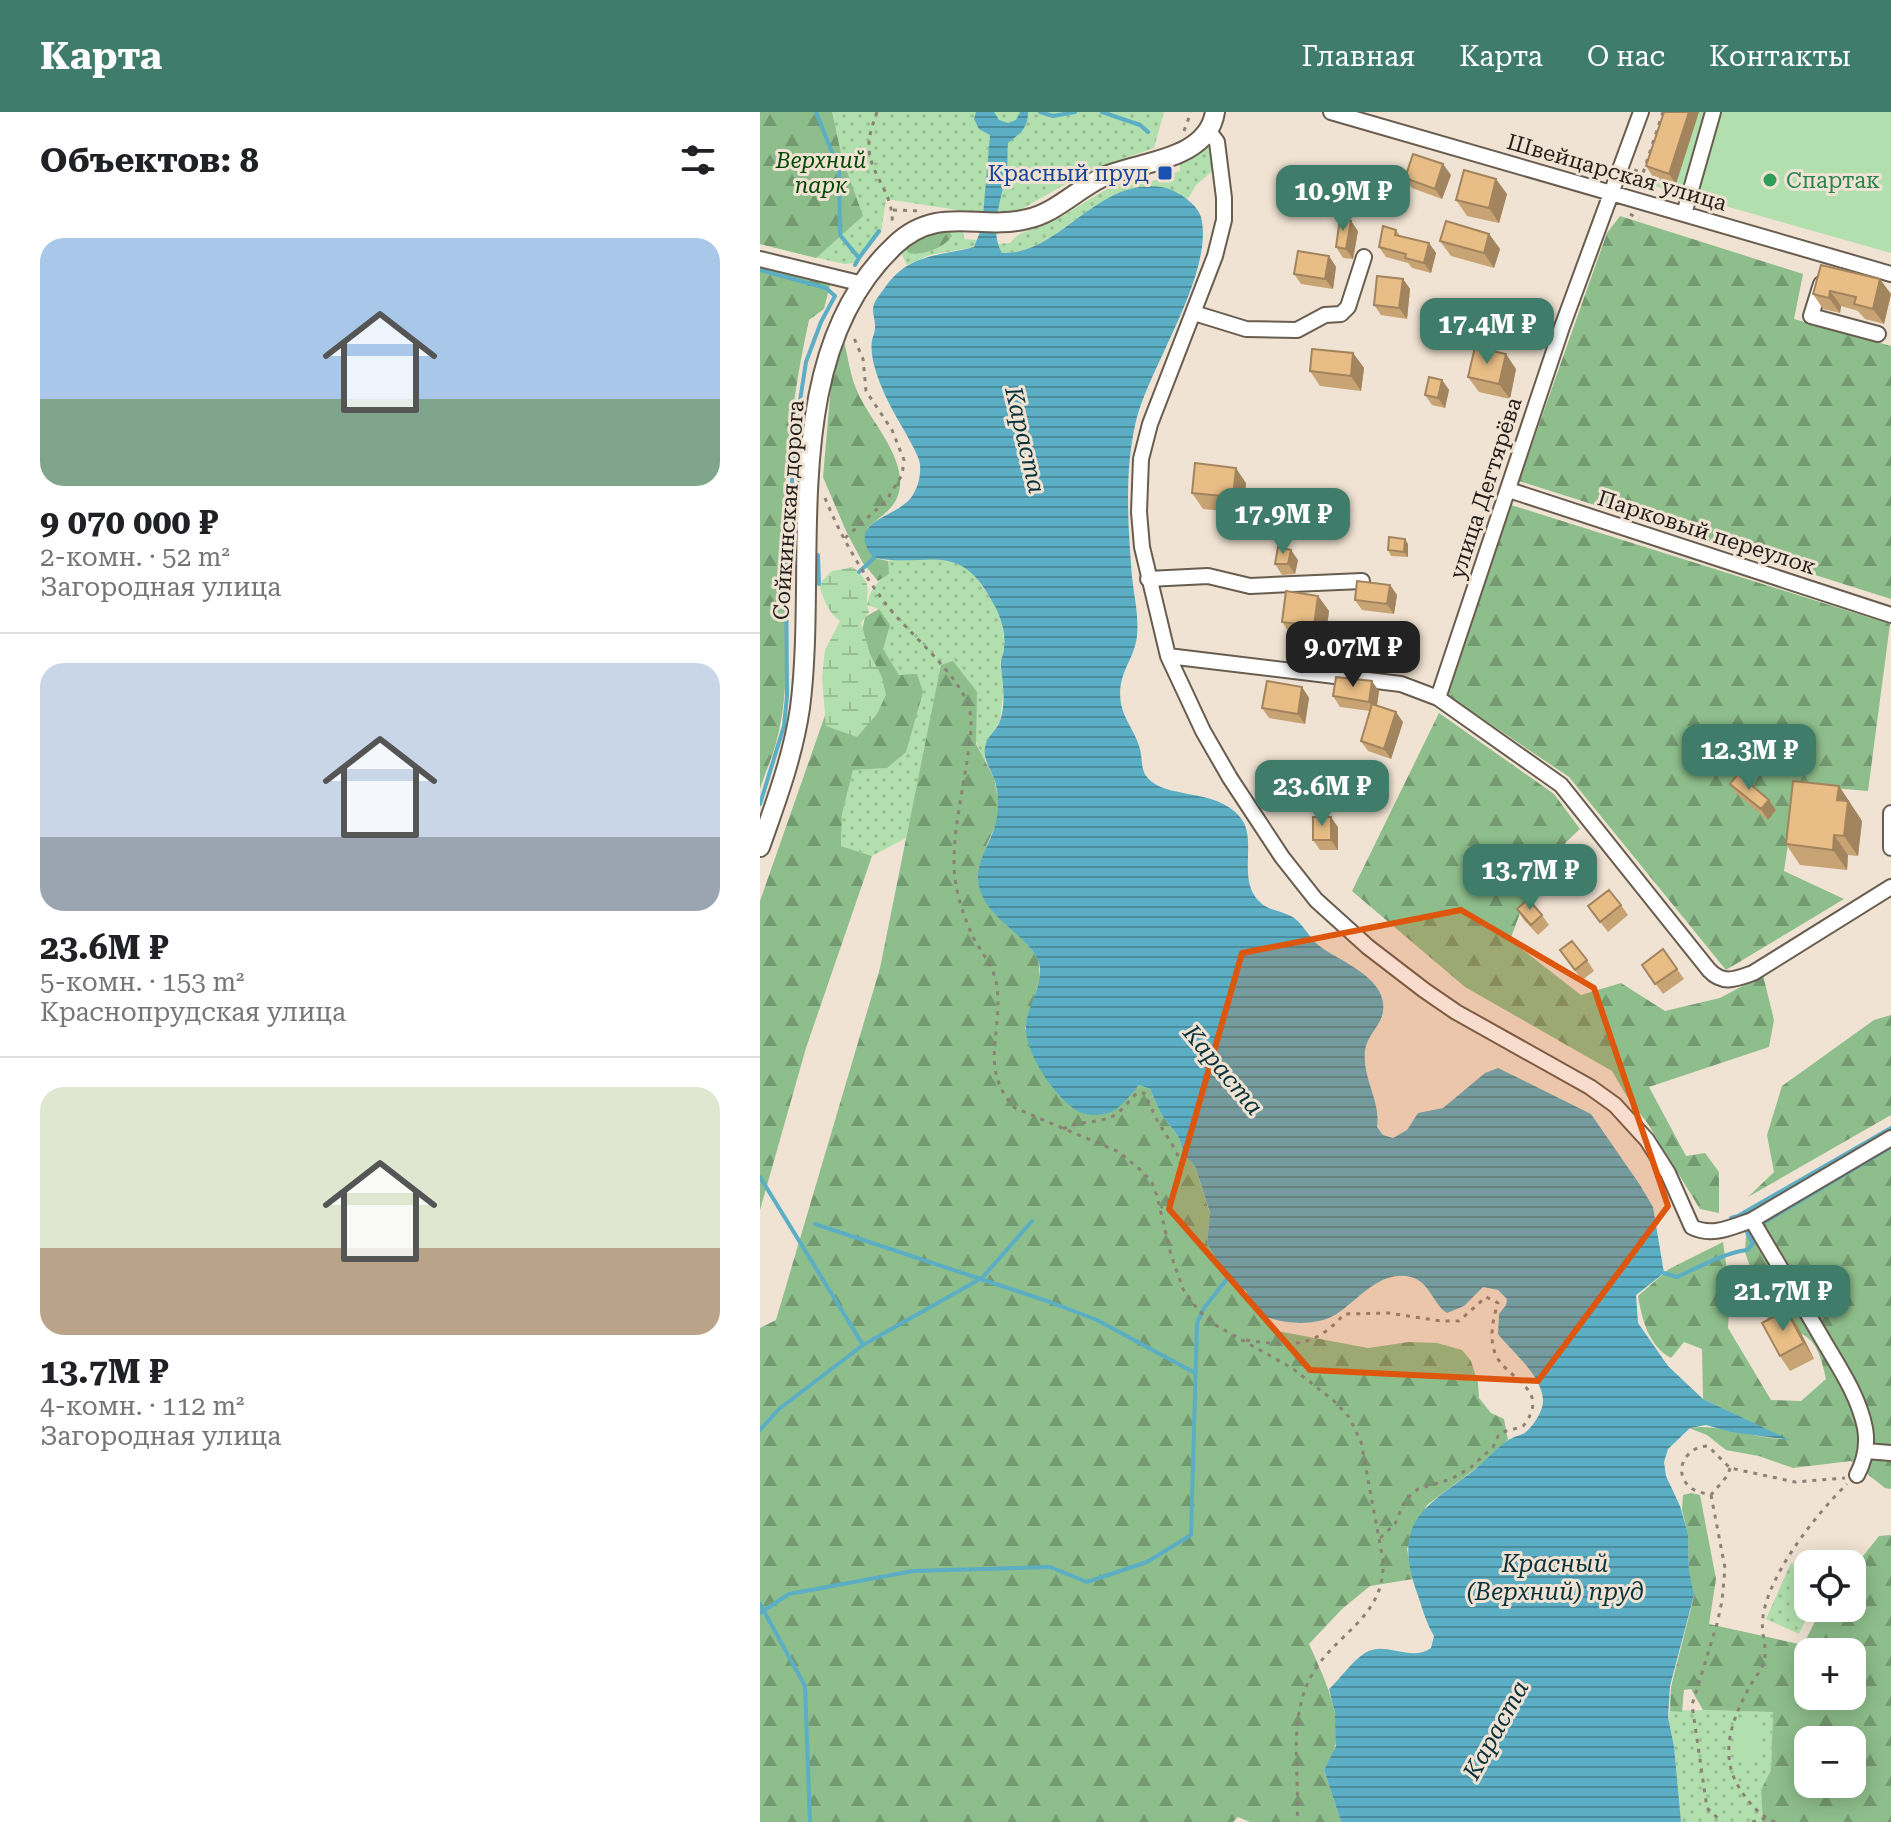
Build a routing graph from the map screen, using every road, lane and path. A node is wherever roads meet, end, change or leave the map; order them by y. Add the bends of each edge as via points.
1 (877, 112) edge
2 (1215, 112) edge
3 (1331, 112) edge
4 (1641, 112) edge
5 (1663, 112) edge
6 (1713, 112) edge
7 (1360, 116) edge
8 (1208, 130) junction
9 (1623, 166) junction
10 (1612, 194) junction
11 (1684, 214) junction
12 (891, 231) dead end
13 (1828, 256) junction
14 (1364, 257) dead end
15 (760, 259) edge
16 (1891, 274) edge
17 (863, 284) junction
18 (1194, 313) junction
19 (842, 319) junction
20 (1878, 334) dead end
21 (1509, 490) junction
22 (824, 495) dead end
23 (845, 538) junction
24 (1148, 579) junction
25 (1362, 581) edge
26 (1891, 615) edge
27 (1168, 656) junction
28 (1438, 698) junction
29 (1891, 813) edge
30 (760, 847) edge
31 (1891, 848) edge
32 (1891, 887) edge
33 (1063, 1129) junction
34 (1891, 1138) edge
35 (1161, 1208) junction
36 (1752, 1220) junction
37 (1242, 1340) junction
38 (1866, 1451) junction
39 (1891, 1453) edge
40 (1730, 1468) junction
41 (1857, 1475) junction
42 (1711, 1495) junction
43 (1379, 1539) junction
44 (1766, 1818) junction
45 (1297, 1822) edge
46 (1722, 1822) edge
47 (1752, 1822) edge
48 (1775, 1822) edge

1 - 12 path via 869,153 893,210
2 - 8 main road
3 - 7 street, Швейцарская улица
4 - 9 street, улица Дегтярёва
5 - 9 path via 1643,173
6 - 11 street
7 - 10 street, Швейцарская улица
8 - 17 main road, Сойкинская дорога via 1179,153 1103,177 1048,211 1016,222 940,222 909,234
8 - 18 street via 1217,142 1224,220
9 - 10 street, улица Дегтярёва
10 - 11 street, Швейцарская улица
10 - 21 street, улица Дегтярёва
11 - 13 street, Швейцарская улица
13 - 16 street, Швейцарская улица
13 - 20 street via 1811,316
14 - 18 street via 1348,307 1297,330 1246,329
15 - 17 street
17 - 19 main road, Сойкинская дорога
18 - 24 street via 1160,394 1141,459 1139,512
19 - 23 path via 863,359 866,391 904,460 902,475 886,501
19 - 30 main road, Сойкинская дорога via 817,410 807,511 800,706 794,743
21 - 26 street, Парковый переулок
21 - 28 street, улица Дегтярёва
22 - 23 path
23 - 33 path via 906,628 957,684 970,711 954,865 965,914 997,985 995,1074 1015,1108
24 - 25 street via 1208,576 1250,586
24 - 27 street
27 - 28 street via 1401,684
27 - 36 street via 1230,778 1316,900 1368,947 1456,1012 1615,1105 1661,1162 1692,1227 1714,1232
28 - 32 street via 1561,785 1709,970 1723,980 1753,973
29 - 31 street
33 - 35 path via 1131,1161 1152,1183
33 - 35 path via 1115,1115 1137,1093 1144,1093 1181,1166 1175,1191
34 - 36 street
35 - 37 path via 1180,1281 1198,1310
36 - 38 street via 1847,1382 1866,1431
37 - 43 path via 1292,1368 1349,1417 1361,1442
37 - 43 path via 1297,1345 1335,1325 1344,1314 1459,1321 1486,1297 1498,1303 1494,1352 1533,1397 1529,1419 1522,1427 1499,1434 1470,1468 1411,1494 1395,1524
38 - 39 street
38 - 41 street
40 - 41 path via 1795,1482
40 - 42 path
40 - 42 path via 1708,1446 1692,1449 1685,1457 1682,1469 1688,1485
41 - 44 path via 1785,1559 1763,1614 1763,1665 1737,1712 1730,1737 1733,1777
42 - 46 path via 1725,1568 1717,1624 1692,1705 1707,1808
43 - 45 path via 1384,1578 1375,1604 1320,1661 1301,1701
44 - 47 path
44 - 48 path

